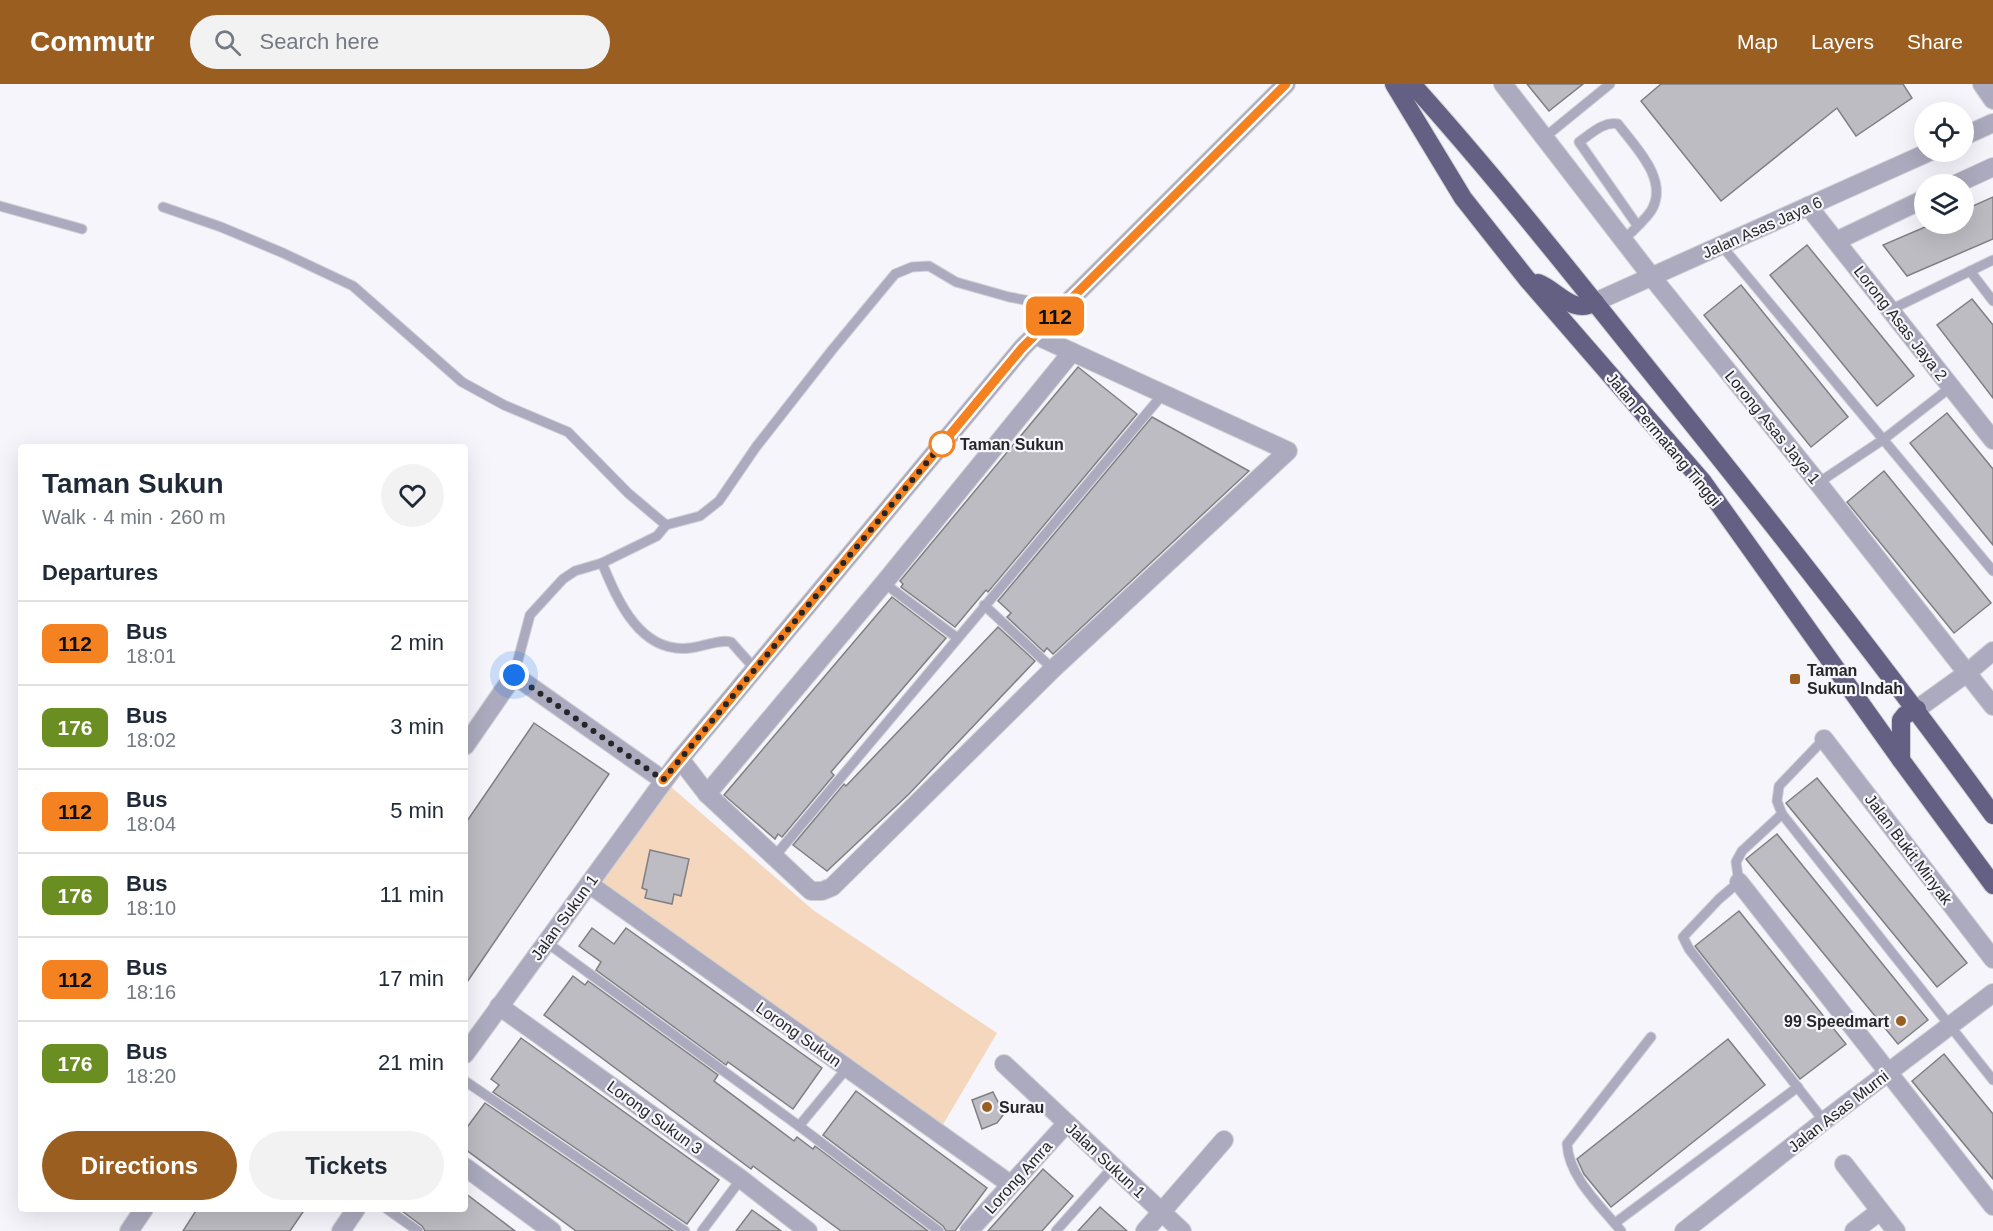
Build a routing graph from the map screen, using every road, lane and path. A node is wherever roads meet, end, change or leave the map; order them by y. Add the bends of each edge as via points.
1 (1286, 84) edge
2 (1394, 84) edge
3 (1412, 84) edge
4 (1503, 84) edge
5 (1610, 84) edge
6 (1982, 84) edge
7 (1993, 100) edge
8 (1993, 123) edge
9 (1974, 132) edge
10 (1549, 143) junction
11 (1914, 159) edge
12 (1993, 167) edge
13 (1974, 176) edge
14 (1914, 204) edge
15 (0, 206) edge
16 (1808, 206) junction
17 (164, 207) dead end
18 (1637, 225) junction
19 (82, 230) dead end
20 (1624, 239) junction
21 (1836, 241) junction
22 (1721, 245) junction
23 (1993, 260) edge
24 (1970, 271) junction
25 (1652, 276) junction
26 (1527, 279) junction
27 (1993, 301) edge
28 (1595, 302) junction
29 (1065, 307) junction
30 (1890, 310) junction
31 (1035, 335) junction
32 (1072, 352) junction
33 (1951, 387) junction
34 (1163, 394) junction
35 (1884, 438) junction
36 (1993, 440) edge
37 (1818, 483) junction
38 (666, 525) junction
39 (602, 563) junction
40 (1993, 571) edge
41 (884, 583) junction
42 (984, 605) junction
43 (956, 638) junction
44 (1993, 651) edge
45 (755, 669) junction
46 (1053, 669) junction
47 (1966, 673) junction
48 (514, 675) junction
49 (1993, 706) edge
50 (1917, 709) junction
51 (1824, 738) joint
52 (468, 742) edge
53 (680, 759) junction
54 (1901, 760) junction
55 (663, 780) junction
56 (707, 794) junction
57 (1782, 814) junction
58 (1993, 815) edge
59 (775, 856) junction
60 (1739, 882) junction
61 (589, 884) junction
62 (1993, 885) edge
63 (546, 942) junction
64 (1993, 959) edge
65 (1993, 993) edge
66 (500, 1006) junction
67 (1949, 1025) junction
68 (1652, 1037) dead end
69 (468, 1049) edge
70 (1004, 1065) dead end
71 (847, 1068) junction
72 (1888, 1072) junction
73 (1993, 1080) edge
74 (468, 1083) edge
75 (1798, 1088) junction
76 (1824, 1121) junction
77 (1067, 1123) junction
78 (800, 1126) junction
79 (1224, 1140) dead end
80 (1844, 1164) dead end
81 (1113, 1167) junction
82 (468, 1169) edge
83 (741, 1179) junction
84 (1010, 1184) junction
85 (1993, 1206) edge
86 (1880, 1211) junction
87 (142, 1212) edge
88 (354, 1212) edge
89 (391, 1212) edge
90 (1162, 1212) junction
91 (1615, 1223) junction
92 (129, 1231) edge
93 (341, 1231) edge
94 (418, 1231) edge
95 (552, 1231) edge
96 (686, 1231) edge
97 (702, 1231) edge
98 (808, 1231) edge
99 (939, 1231) edge
100 (969, 1231) edge
101 (1056, 1231) edge
102 (1145, 1231) edge
103 (1182, 1231) edge
104 (1622, 1231) edge
105 (1684, 1231) edge
106 (1854, 1231) edge
107 (1896, 1231) edge

1 - 29 street, Jalan Sukun 1
2 - 26 highway, Jalan Permatang Tinggi via 1463,198
3 - 28 highway, Jalan Permatang Tinggi
4 - 10 street, Lorong Asas Jaya 1
5 - 10 lane
6 - 7 street
8 - 9 street
10 - 20 street, Lorong Asas Jaya 1
11 - 16 street, Jalan Asas Jaya 6
12 - 13 street
14 - 21 street
15 - 19 lane
16 - 21 street, Lorong Asas Jaya 2
16 - 22 street, Jalan Asas Jaya 6
17 - 38 lane via 221,227 353,286 462,382 568,432
18 - 18 lane via 1651,211 1656,196 1653,171 1618,124 1611,122 1579,142
18 - 20 lane
20 - 25 street, Lorong Asas Jaya 1
21 - 30 street, Lorong Asas Jaya 2
22 - 25 street, Jalan Asas Jaya 6
22 - 35 lane
23 - 24 lane
24 - 27 lane
24 - 30 lane
25 - 28 street, Jalan Asas Jaya 6
25 - 37 street, Lorong Asas Jaya 1
26 - 28 highway via 1545,285 1577,306
26 - 54 highway, Jalan Permatang Tinggi via 1703,482
28 - 50 highway, Jalan Permatang Tinggi
29 - 31 street, Jalan Sukun 1
29 - 38 lane via 956,282 929,266 895,274 756,447 719,501 700,516
30 - 33 street, Lorong Asas Jaya 2
31 - 32 street
31 - 45 street, Jalan Sukun 1
32 - 34 street
32 - 41 street
33 - 35 lane
33 - 36 street, Lorong Asas Jaya 2
34 - 42 lane
34 - 46 street via 1288,451
35 - 37 lane
35 - 40 lane
37 - 47 street, Lorong Asas Jaya 1
38 - 39 lane via 657,536
39 - 45 lane via 633,624 653,642 681,649 731,642
39 - 48 lane via 563,579 530,615
41 - 43 lane
41 - 56 street
42 - 43 lane
42 - 46 lane
43 - 59 lane
44 - 47 street
45 - 53 street, Jalan Sukun 1
46 - 59 street via 832,887 811,891
47 - 49 street, Lorong Asas Jaya 1
47 - 50 street
48 - 52 street
48 - 55 street
50 - 54 highway via 1901,720
50 - 58 highway, Jalan Permatang Tinggi
51 - 57 lane via 1779,786 1777,801
51 - 64 street, Jalan Bukit Minyak
53 - 55 street, Jalan Sukun 1
53 - 56 street
54 - 62 highway, Jalan Permatang Tinggi
55 - 61 street, Jalan Sukun 1
56 - 59 street
57 - 60 lane via 1742,851 1736,862
57 - 67 lane
60 - 72 street
60 - 75 lane via 1683,937
61 - 63 street, Jalan Sukun 1
61 - 71 street, Lorong Sukun
63 - 66 street, Jalan Sukun 1
63 - 78 lane
65 - 67 street, Jalan Asas Murni
66 - 69 street, Jalan Sukun 1
66 - 83 street, Lorong Sukun 3
67 - 72 street, Jalan Asas Murni
67 - 73 lane
68 - 91 lane via 1567,1144 1568,1157 1580,1181
70 - 77 street, Jalan Sukun 1
71 - 78 lane
71 - 84 street, Lorong Sukun
72 - 76 street, Jalan Asas Murni
72 - 85 street
74 - 96 lane
75 - 76 lane
75 - 91 lane
76 - 105 street, Jalan Asas Murni
77 - 81 street, Jalan Sukun 1
77 - 84 street, Lorong Amra
78 - 99 lane
79 - 90 street
80 - 86 street
81 - 90 street, Jalan Sukun 1
81 - 101 lane
82 - 95 street
83 - 97 lane
83 - 98 street, Lorong Sukun 3
84 - 100 street, Lorong Amra
86 - 106 street
86 - 107 street
87 - 92 street
88 - 93 street
89 - 94 lane
90 - 102 street
90 - 103 street, Jalan Sukun 1
91 - 104 lane

